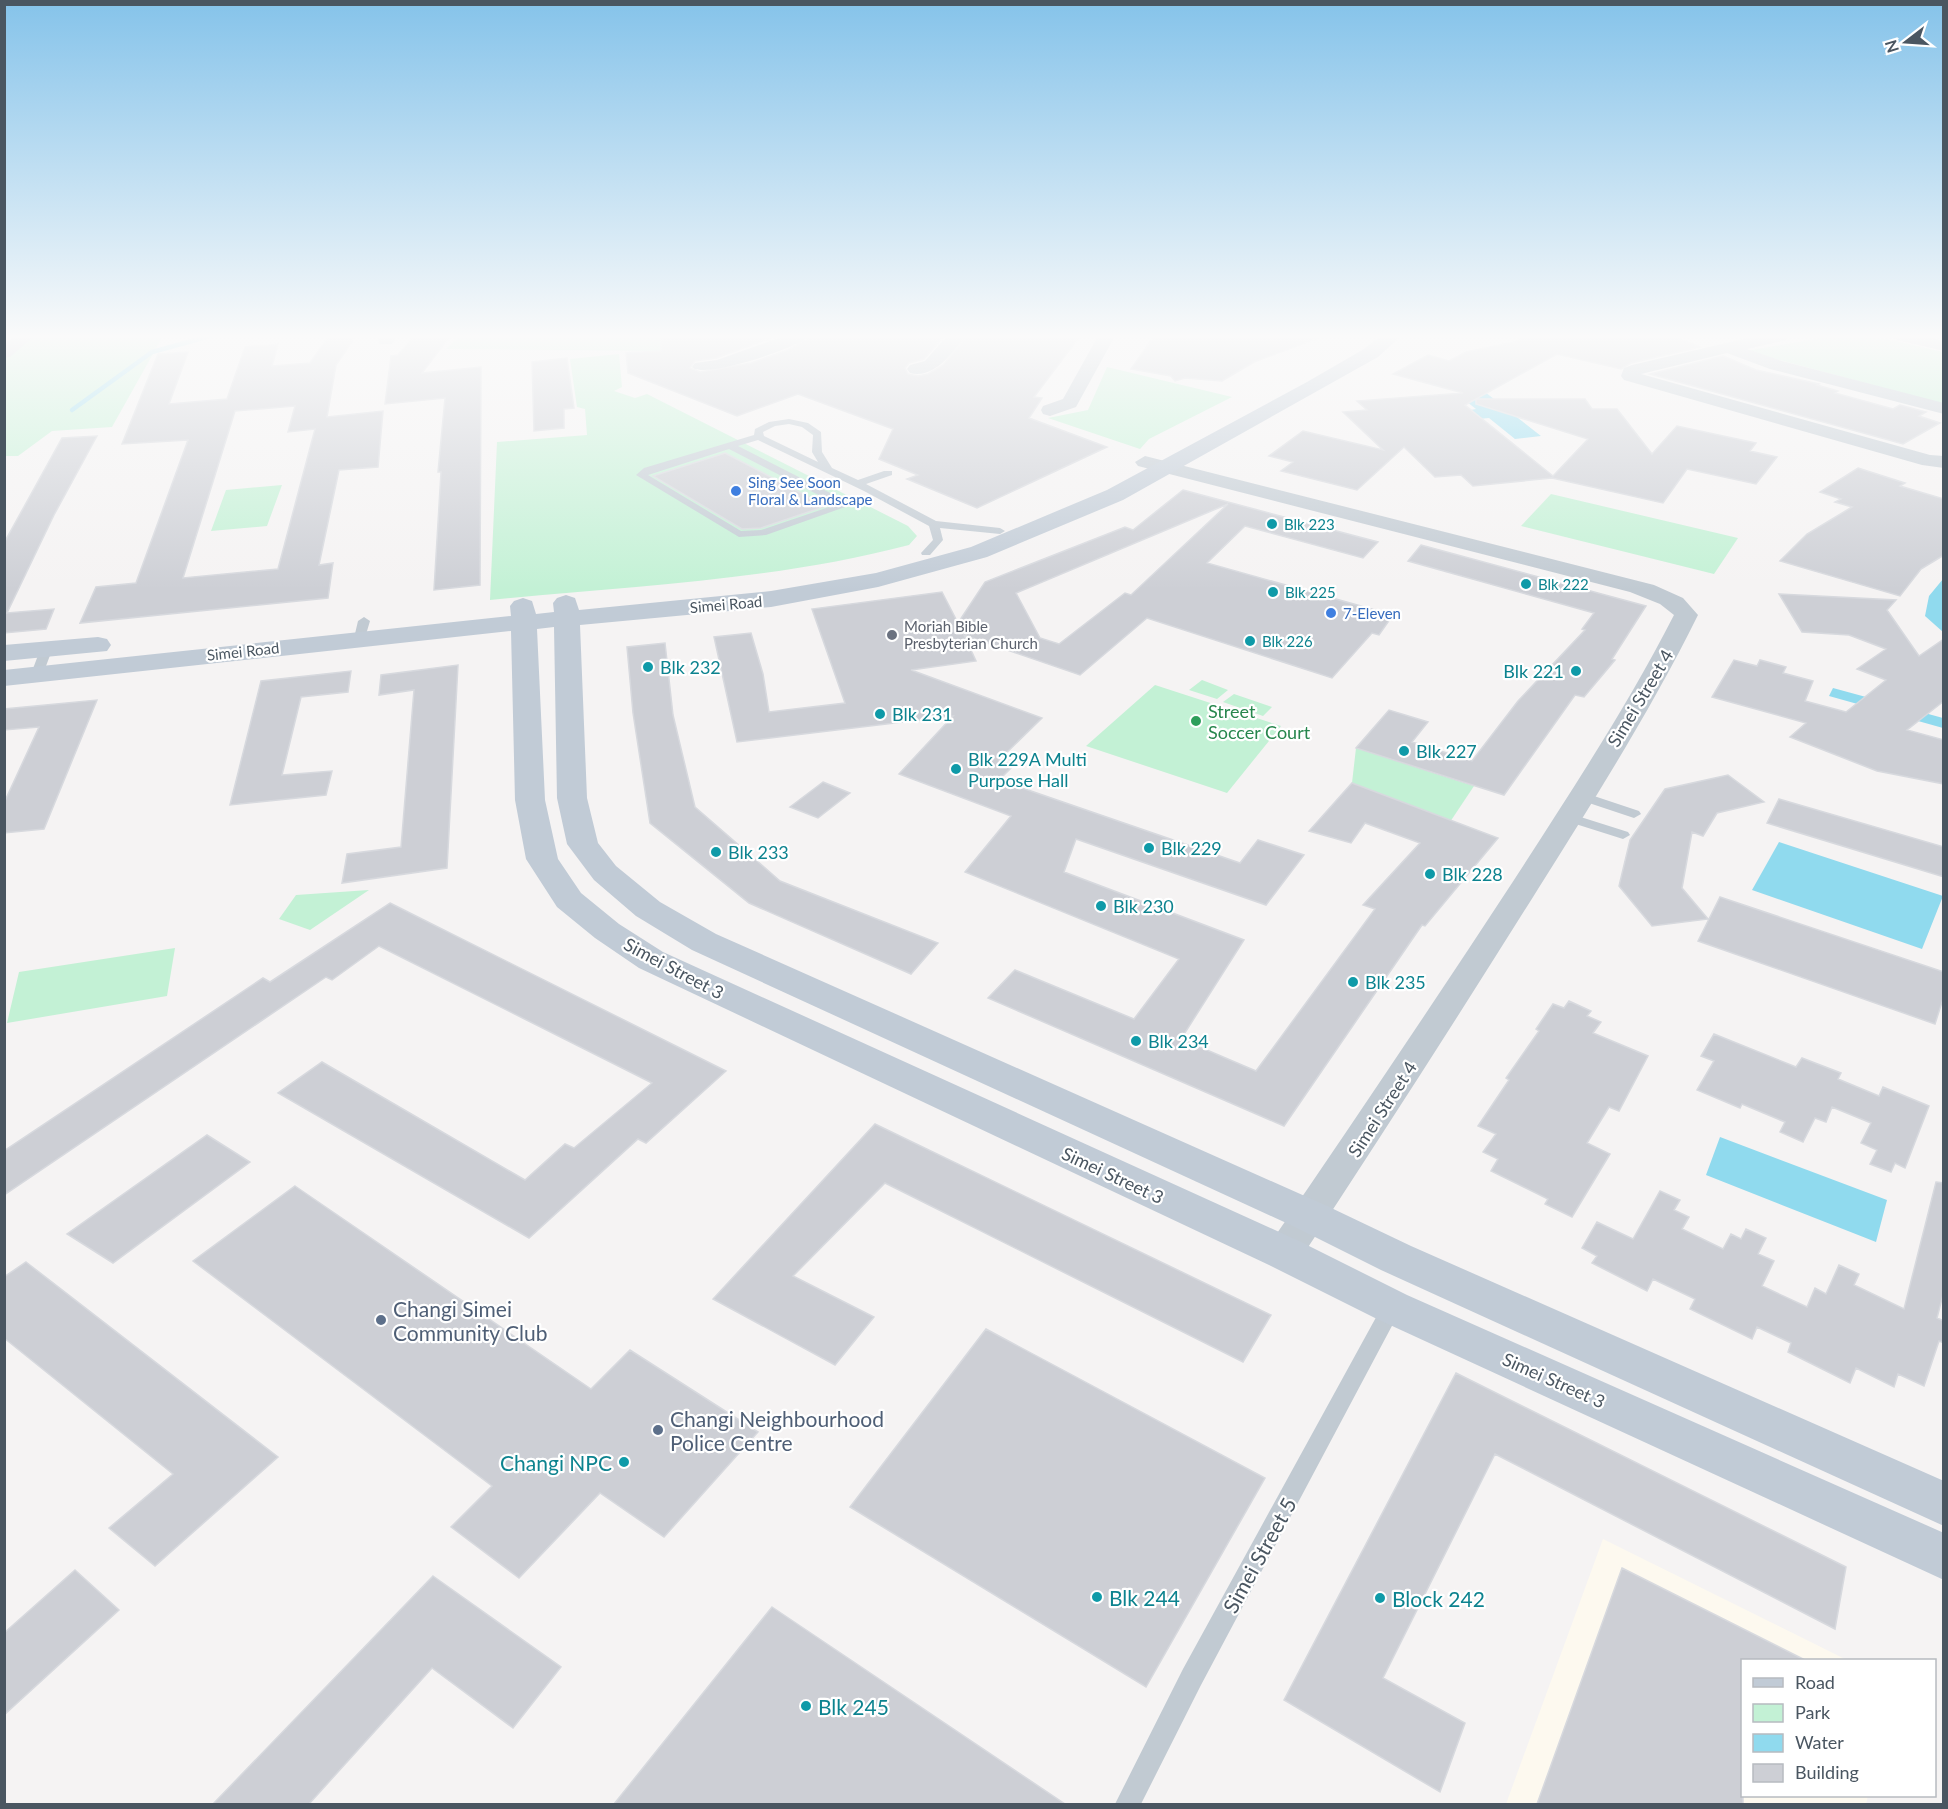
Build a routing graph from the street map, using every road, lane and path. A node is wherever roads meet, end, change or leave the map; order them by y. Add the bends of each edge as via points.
1 (1230, 420) edge
2 (1241, 420) edge
3 (1786, 420) edge
4 (759, 437) junction
5 (730, 446) junction
6 (1944, 462) edge
7 (1156, 464) junction
8 (875, 467) dead end
9 (828, 470) junction
10 (888, 473) dead end
11 (847, 478) junction
12 (858, 484) junction
13 (934, 524) junction
14 (1000, 531) junction
15 (926, 553) junction
16 (766, 592) junction
17 (566, 611) junction
18 (524, 615) junction
19 (4, 653) edge
20 (41, 662) junction
21 (4, 678) edge
22 (1575, 806) junction
23 (1634, 814) dead end
24 (1623, 835) dead end
25 (1310, 1216) junction
26 (1284, 1253) junction
27 (1392, 1307) junction
28 (1944, 1504) edge
29 (1944, 1557) edge
30 (1128, 1804) edge

1 - 7 main road, Simei Road
2 - 7 main road, Simei Road
3 - 6 street
4 - 5 lane
4 - 9 lane
4 - 9 lane via 758,431 764,426 796,422 811,426 818,434 817,452
5 - 5 lane via 841,505 762,533 740,534 642,478 648,470
7 - 14 main road, Simei Road
7 - 16 main road, Simei Road via 1105,500 979,552 878,579
7 - 22 street, Simei Street 4 via 1630,585 1678,604 1686,615 1682,628
8 - 11 lane
9 - 11 lane
10 - 12 lane
11 - 12 lane
12 - 13 lane
13 - 14 lane
13 - 15 lane via 938,540
14 - 15 main road, Simei Road
15 - 16 main road, Simei Road
16 - 17 main road, Simei Road
17 - 18 main road, Simei Road
17 - 25 main road, Simei Street 3 via 572,798 583,844 605,873 648,909 704,942
18 - 20 main road, Simei Road
18 - 26 main road, Simei Street 3 via 530,800 542,860 569,900 651,960
19 - 20 main road, Simei Road
20 - 21 main road, Simei Road
22 - 23 lane
22 - 24 lane
22 - 25 street, Simei Street 4
25 - 26 street, Simei Street 4
25 - 28 main road, Simei Street 3
26 - 27 main road, Simei Street 3
27 - 29 main road, Simei Street 3
27 - 30 lane, Simei Street 5 via 1192,1677

